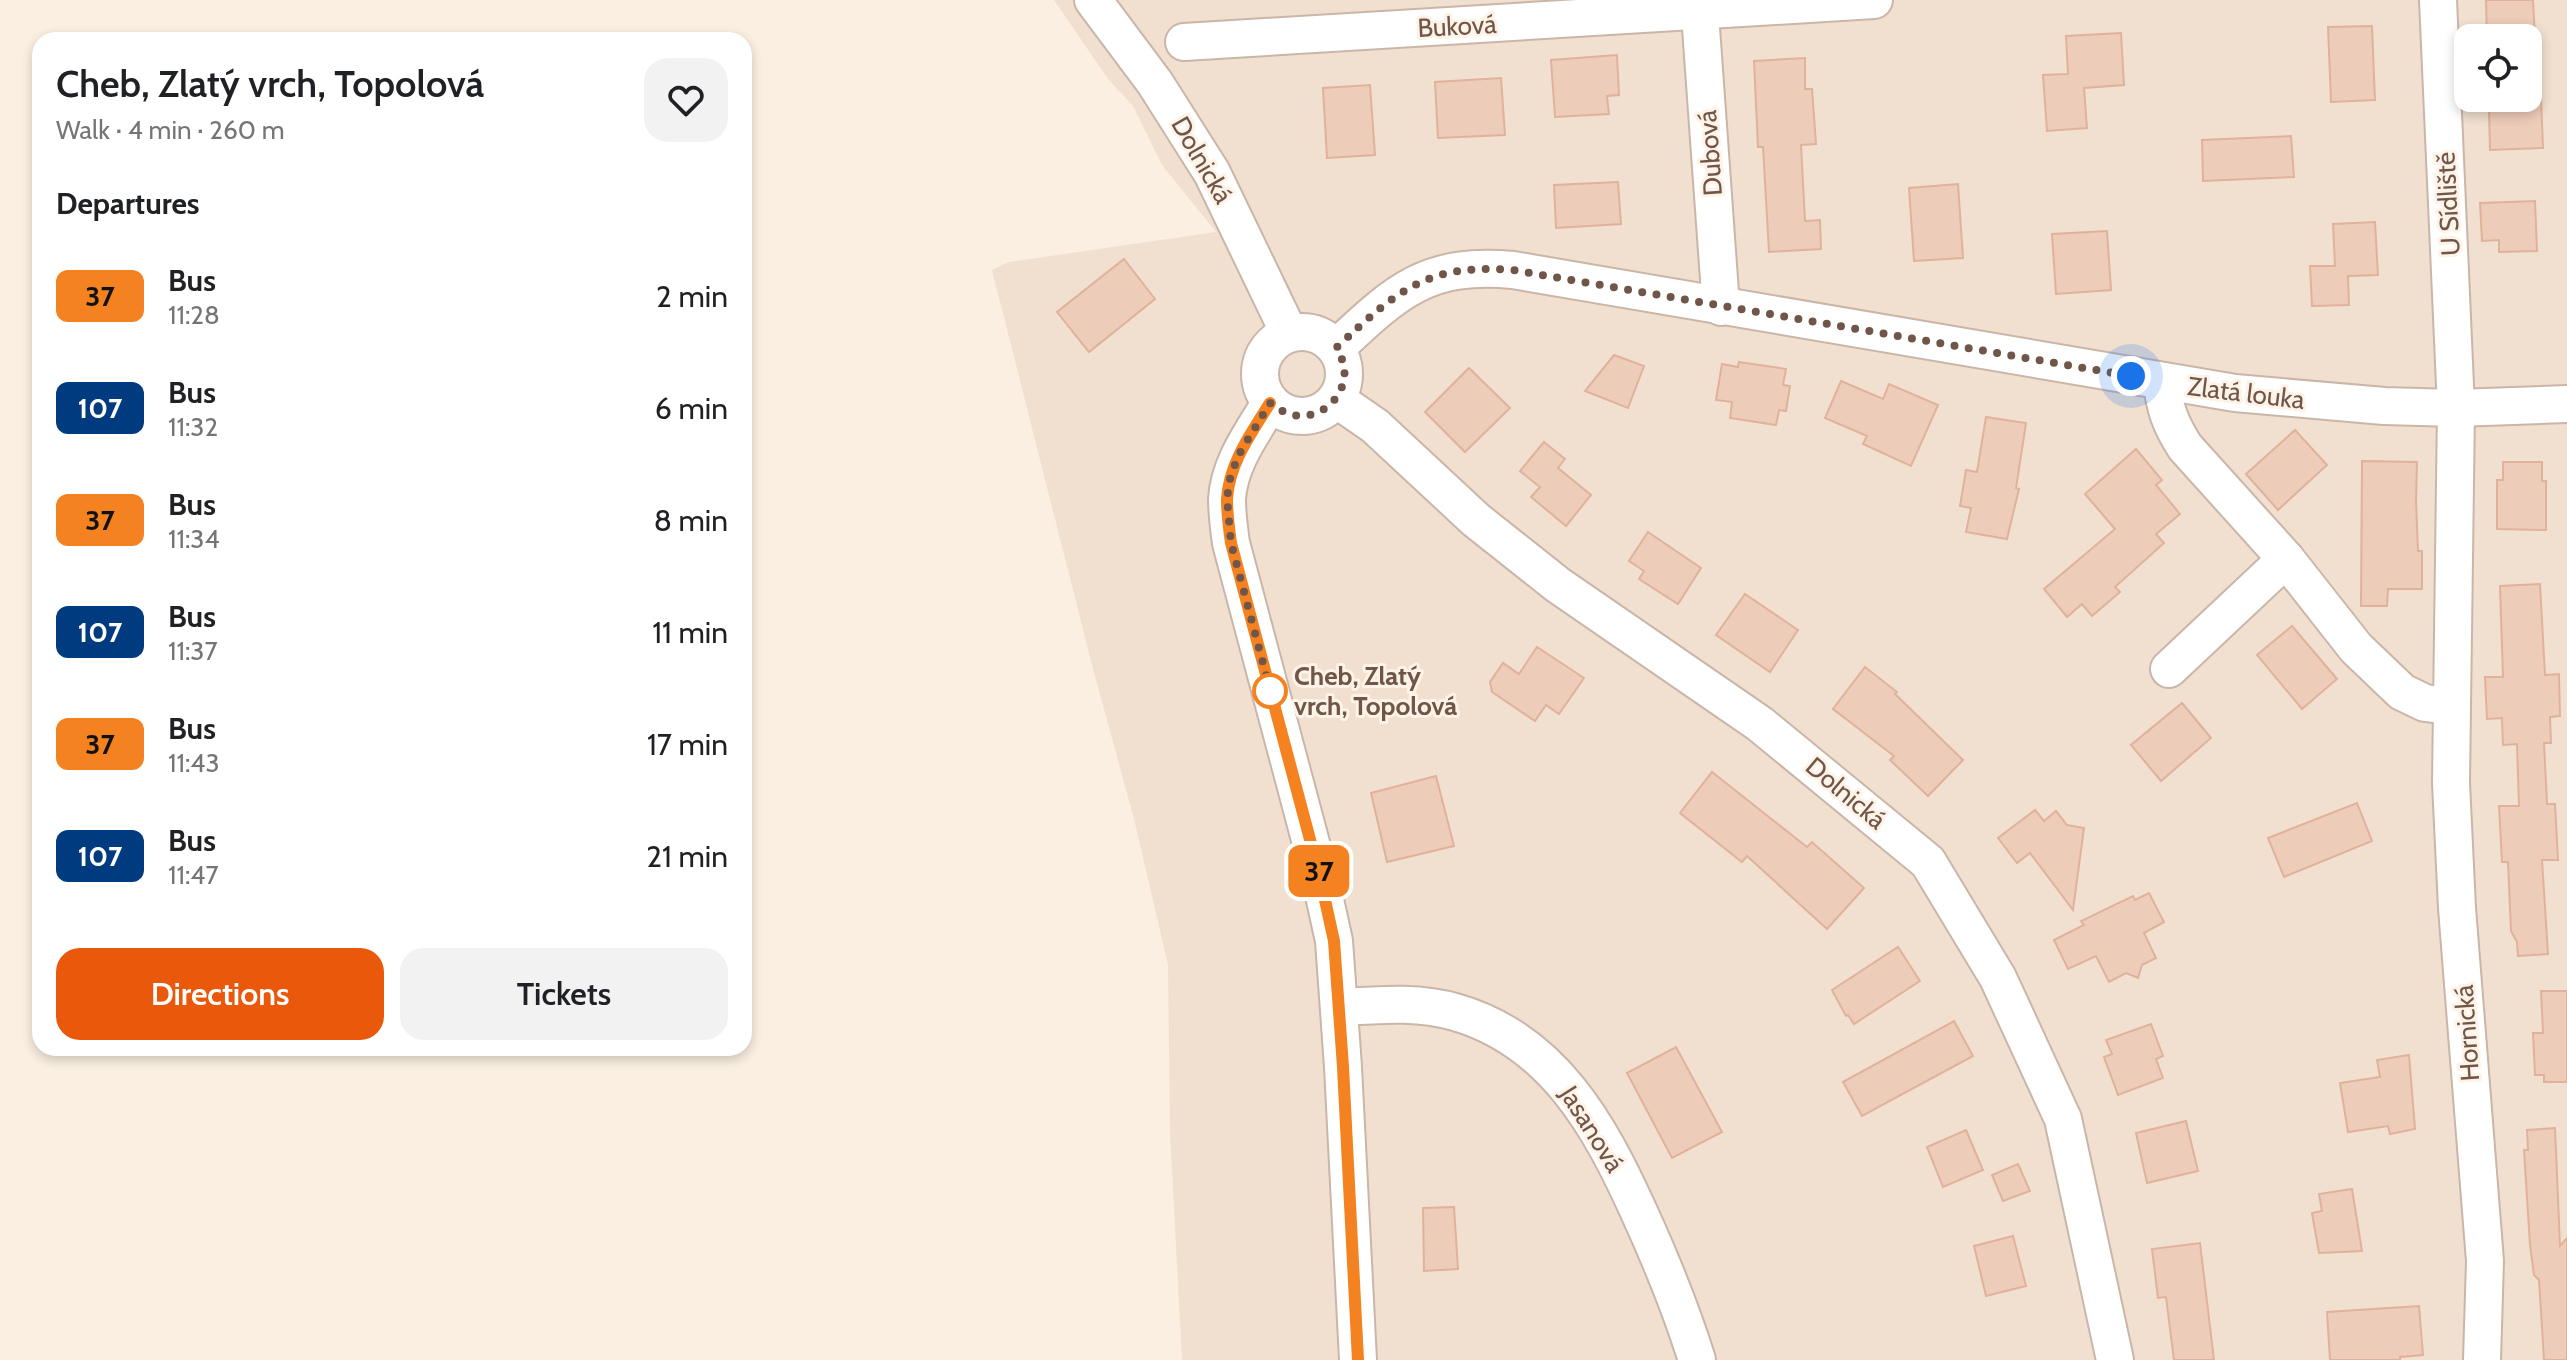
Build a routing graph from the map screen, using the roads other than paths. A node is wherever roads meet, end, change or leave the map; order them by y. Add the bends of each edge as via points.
1 (1093, 0) edge
2 (1874, 0) edge
3 (2438, 0) edge
4 (1699, 6) edge
5 (1184, 42) dead end
6 (1721, 307) junction
7 (1289, 333) junction
8 (1336, 348) junction
9 (2162, 381) junction
10 (1336, 399) junction
11 (1270, 403) junction
12 (2567, 404) edge
13 (2456, 408) junction
14 (2286, 559) junction
15 (2169, 669) dead end
16 (2450, 706) junction
17 (1340, 1007) junction
18 (1358, 1360) edge
19 (1697, 1360) edge
20 (2115, 1360) edge
21 (2482, 1360) edge

1 - 7 street, Dolnická via 1155,83 1212,173
2 - 4 street, Buková
3 - 13 street, U Sídliště
4 - 5 street, Buková
4 - 6 street, Dubová
6 - 8 street, Zlatá louka via 1513,270 1466,269 1397,293
6 - 9 street, Zlatá louka
7 - 8 street via 1307,331
7 - 11 street via 1275,341 1259,371
8 - 10 street via 1344,364
9 - 13 street, Zlatá louka via 2309,401
9 - 14 street via 2164,406 2185,447
10 - 11 street via 1322,411 1304,416
10 - 20 street, Dolnická via 1375,426 1476,520 1558,585 1760,724 1928,862 1998,978 2063,1119
11 - 17 street via 1230,479 1231,543 1320,877 1334,941
12 - 13 street, Zlatá louka
13 - 16 street, Hornická
14 - 15 street
14 - 16 street via 2356,648 2402,692 2425,703
16 - 21 street, Hornická via 2457,908 2485,1261
17 - 18 street
17 - 19 street, Jasanová via 1398,1004 1456,1012 1506,1034 1555,1073 1606,1142 1655,1247

